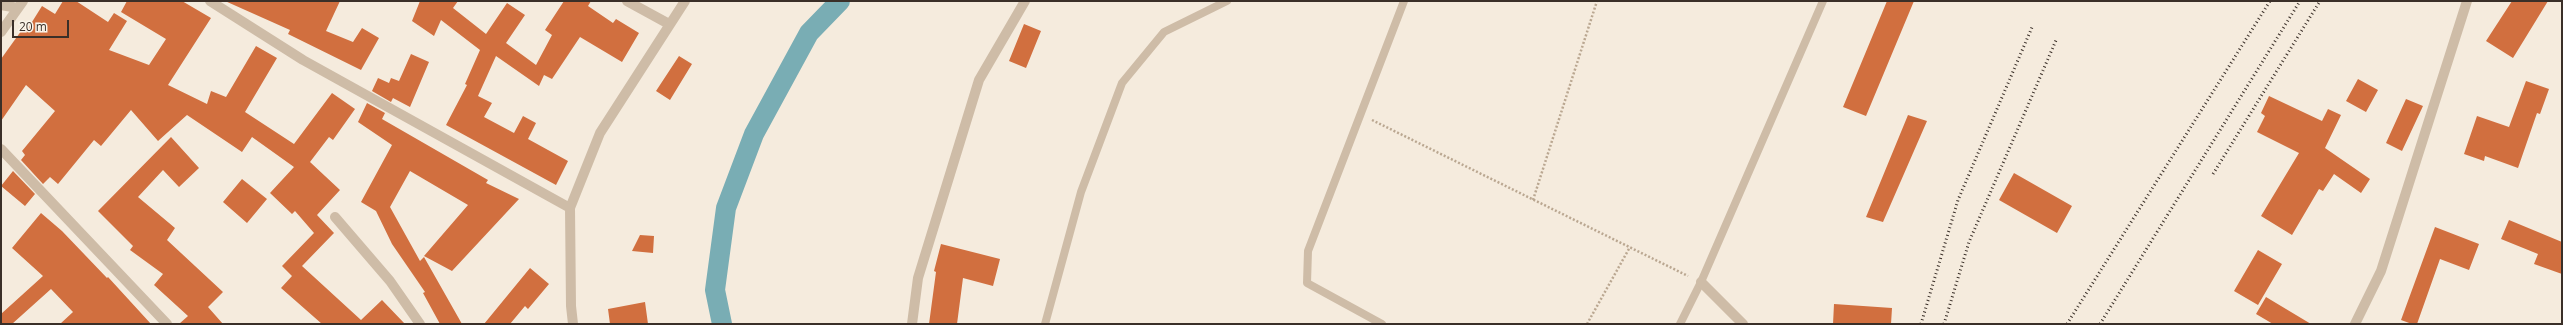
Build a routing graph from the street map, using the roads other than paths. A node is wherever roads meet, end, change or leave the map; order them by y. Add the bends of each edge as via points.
1 (210, 1) edge
2 (627, 1) edge
3 (685, 1) edge
4 (1025, 1) edge
5 (1227, 1) edge
6 (1404, 1) edge
7 (1823, 1) edge
8 (2467, 1) edge
9 (21, 4) edge
10 (1, 5) edge
11 (669, 24) junction
12 (1, 32) edge
13 (1, 149) edge
14 (570, 208) junction
15 (335, 217) dead end
16 (1701, 282) junction
17 (167, 324) edge
18 (420, 324) edge
19 (573, 324) edge
20 (912, 324) edge
21 (1045, 324) edge
22 (1382, 324) edge
23 (1680, 324) edge
24 (1743, 324) edge
25 (2355, 324) edge

1 - 14 street via 303,60
2 - 11 street
3 - 11 street
4 - 20 street via 978,80 918,278
5 - 21 lane via 1164,32 1122,83 1081,192
6 - 22 lane via 1308,251 1307,283
7 - 16 lane
8 - 25 street via 2381,270
9 - 10 street
9 - 12 street
11 - 14 street via 600,133
13 - 17 street
14 - 19 street
15 - 18 street via 390,281
16 - 23 lane
16 - 24 street

